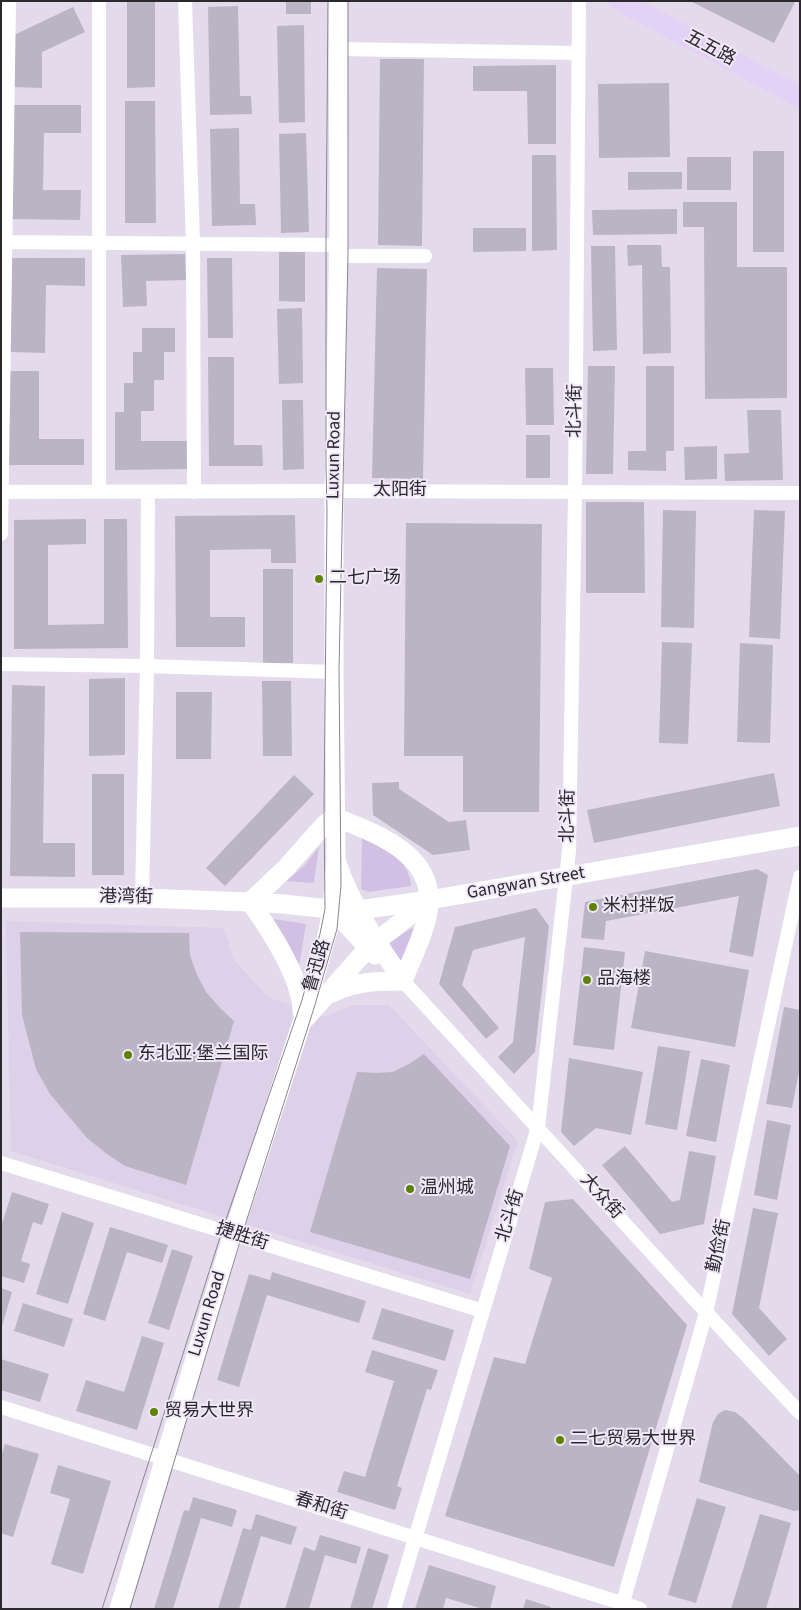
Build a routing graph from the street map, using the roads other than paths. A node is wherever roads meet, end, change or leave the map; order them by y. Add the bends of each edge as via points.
1 (9, 1) edge
2 (99, 1) edge
3 (185, 1) edge
4 (338, 1) edge
5 (579, 1) edge
6 (620, 1) edge
7 (339, 49) junction
8 (579, 53) junction
9 (800, 97) edge
10 (3, 242) edge
11 (99, 244) junction
12 (193, 244) junction
13 (338, 250) junction
14 (425, 256) dead end
15 (334, 491) junction
16 (2, 492) edge
17 (99, 492) junction
18 (148, 492) junction
19 (194, 492) junction
20 (575, 492) junction
21 (800, 493) edge
22 (1, 534) edge
23 (1, 664) edge
24 (147, 666) junction
25 (334, 672) junction
26 (335, 817) junction
27 (800, 836) edge
28 (336, 858) junction
29 (566, 877) junction
30 (800, 877) edge
31 (1, 898) edge
32 (142, 898) junction
33 (429, 900) junction
34 (250, 902) junction
35 (332, 909) junction
36 (359, 910) junction
37 (372, 944) junction
38 (403, 981) junction
39 (322, 998) junction
40 (302, 1022) junction
41 (538, 1127) junction
42 (1, 1163) edge
43 (233, 1234) junction
44 (483, 1311) junction
45 (706, 1313) junction
46 (1, 1407) edge
47 (800, 1413) edge
48 (165, 1458) junction
49 (415, 1536) junction
50 (621, 1606) edge
51 (119, 1609) edge
52 (394, 1609) edge
53 (640, 1609) edge

1 - 10 street
2 - 11 street
3 - 12 street
4 - 7 main road, Luxun Road
5 - 8 street, 北斗街
6 - 9 main road, 五五路
7 - 8 street
7 - 13 main road, Luxun Road
8 - 20 street, 北斗街
10 - 11 street
10 - 16 street
11 - 12 street
11 - 17 street
12 - 13 street
12 - 19 street
13 - 14 street
13 - 15 main road, Luxun Road
15 - 19 street, 太阳街
15 - 20 street, 太阳街
15 - 25 main road, Luxun Road
16 - 17 street, 太阳街
16 - 22 street
17 - 18 street, 太阳街
18 - 19 street, 太阳街
18 - 24 street
20 - 21 street, 太阳街
20 - 29 street, 北斗街
23 - 24 street
24 - 25 street
24 - 32 street
25 - 26 main road, Luxun Road
26 - 28 main road, Luxun Road
26 - 33 main road via 376,834 412,860 427,883
26 - 34 main road
27 - 29 main road, Gangwan Street
28 - 35 main road, Luxun Road
28 - 36 main road
29 - 33 main road, Gangwan Street
29 - 41 street, 北斗街
30 - 45 street, 勤俭街
31 - 32 main road, 港湾街
32 - 34 main road, 港湾街
33 - 36 main road, Gangwan Street
33 - 37 main road
33 - 38 main road via 424,928
34 - 35 main road, Gangwan Street
34 - 40 main road via 296,980 302,1000
35 - 36 main road, Gangwan Street
35 - 37 main road
35 - 40 main road, 鲁迅路
36 - 37 main road
37 - 38 main road via 383,964
37 - 39 main road
38 - 39 main road via 354,984
38 - 41 street, 大众街
39 - 40 main road
40 - 43 main road, Luxun Road
41 - 44 street, 北斗街
41 - 45 street, 大众街
42 - 43 street, 捷胜街
43 - 44 street, 捷胜街
43 - 48 main road, Luxun Road
44 - 49 street, 北斗街
45 - 47 street, 大众街
45 - 50 street, 勤俭街
46 - 48 street, 春和街
48 - 49 street, 春和街
48 - 51 main road, Luxun Road
49 - 50 street, 春和街
49 - 52 street, 北斗街
50 - 53 street, 春和街

